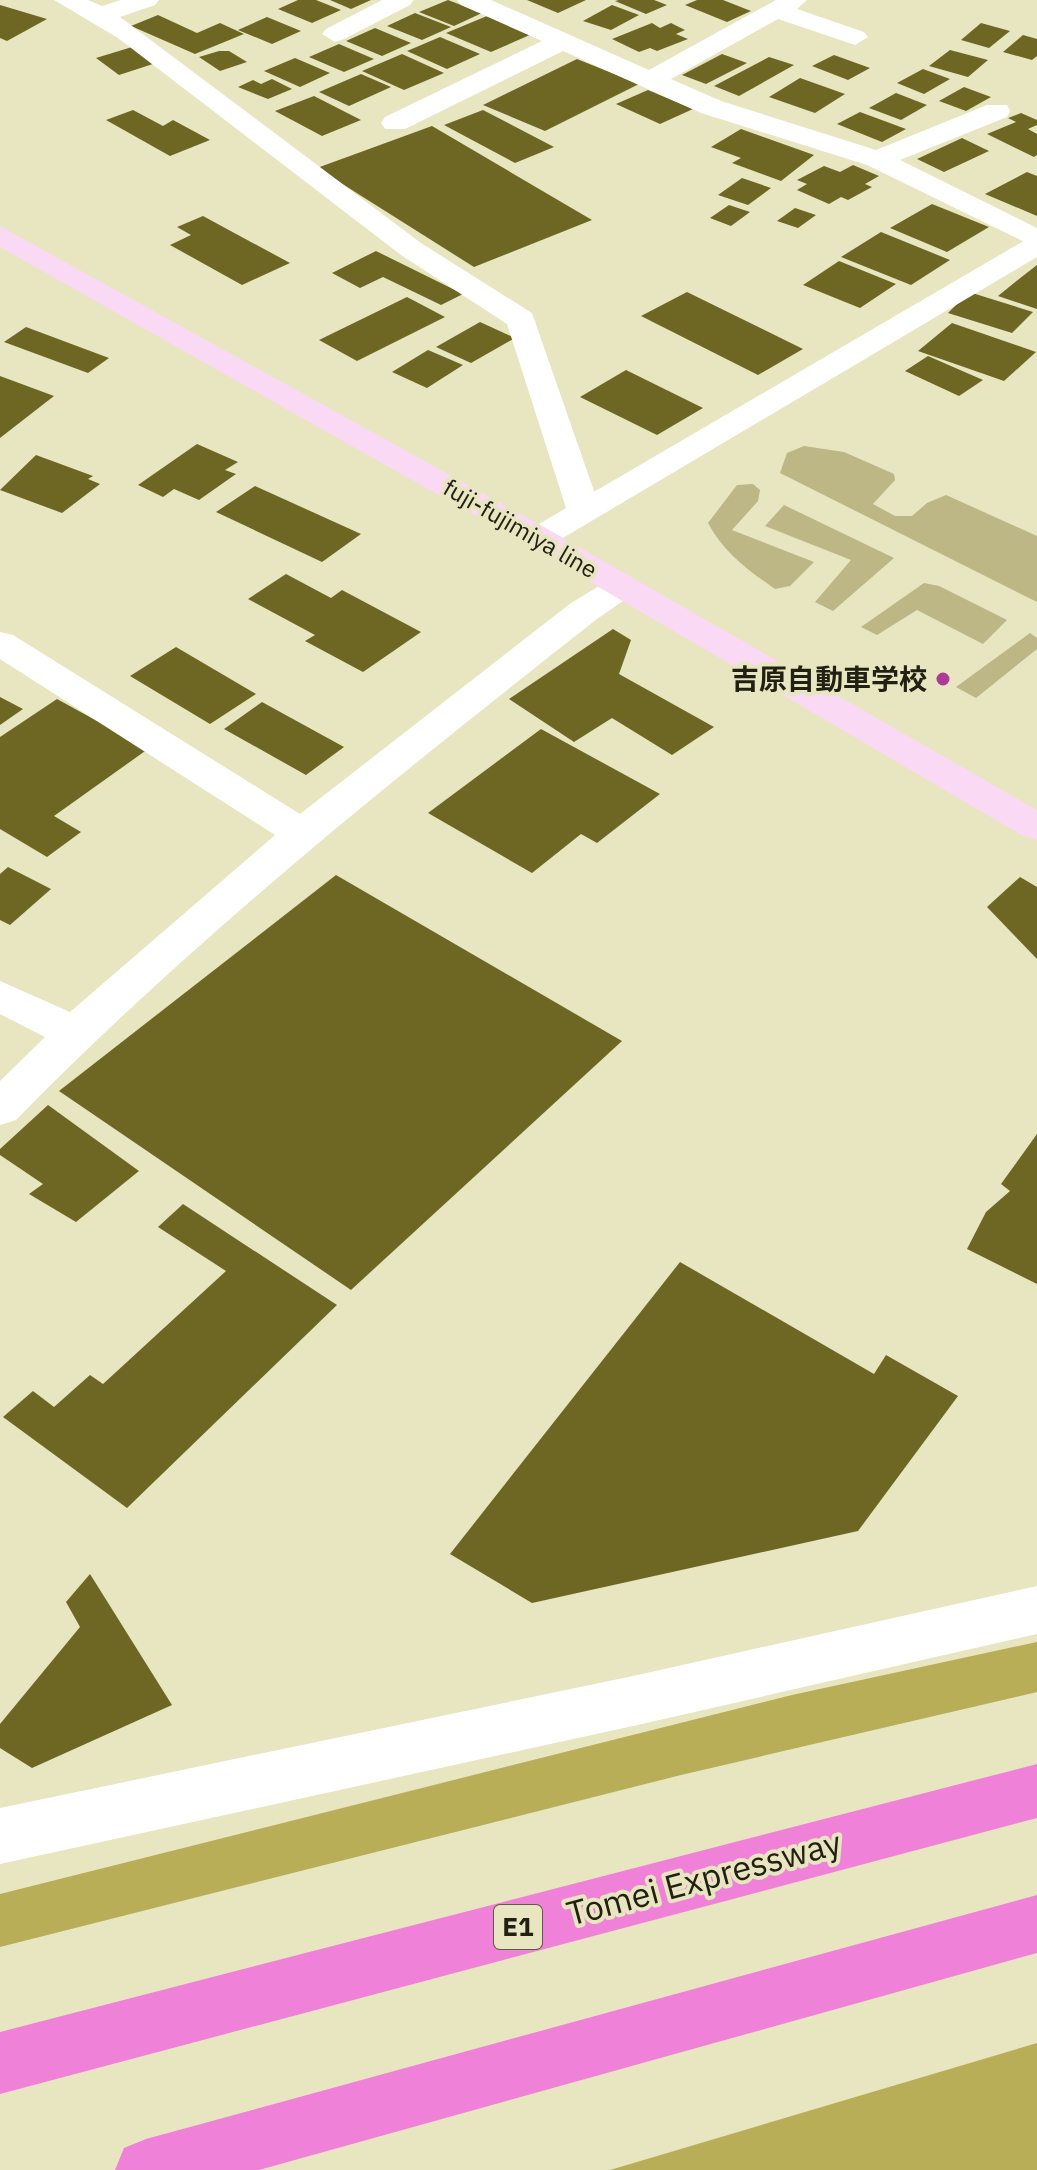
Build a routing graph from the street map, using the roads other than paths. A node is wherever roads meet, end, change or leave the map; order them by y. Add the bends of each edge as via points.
1 (67, 0) edge
2 (146, 0) edge
3 (401, 0) edge
4 (487, 3) edge
5 (785, 5) edge
6 (101, 15) junction
7 (335, 34) dead end
8 (855, 37) dead end
9 (563, 41) junction
10 (650, 80) junction
11 (997, 111) dead end
12 (395, 123) dead end
13 (877, 159) junction
14 (0, 235) edge
15 (1037, 242) edge
16 (584, 511) junction
17 (539, 538) junction
18 (621, 587) junction
19 (0, 643) edge
20 (1037, 827) edge
21 (301, 833) junction
22 (0, 996) edge
23 (73, 1032) junction
24 (0, 1108) edge
25 (1037, 1610) edge
26 (1037, 1791) edge
27 (0, 1836) edge
28 (1037, 1924) edge
29 (0, 2063) edge
30 (146, 2170) edge

1 - 6 street
2 - 6 street
3 - 7 street
4 - 9 street
5 - 8 street
5 - 10 street
6 - 16 street via 411,249 521,319
9 - 10 street
9 - 12 street
10 - 13 street via 711,107
11 - 13 street
13 - 15 street
14 - 17 main road, fuji-fujimiya line
15 - 16 street
16 - 17 street
17 - 18 main road, fuji-fujimiya line
18 - 20 main road, fuji-fujimiya line
18 - 21 street
19 - 21 street
21 - 23 street
22 - 23 street
23 - 24 street
25 - 27 street
26 - 29 highway, Tomei Expressway / E1
28 - 30 highway

